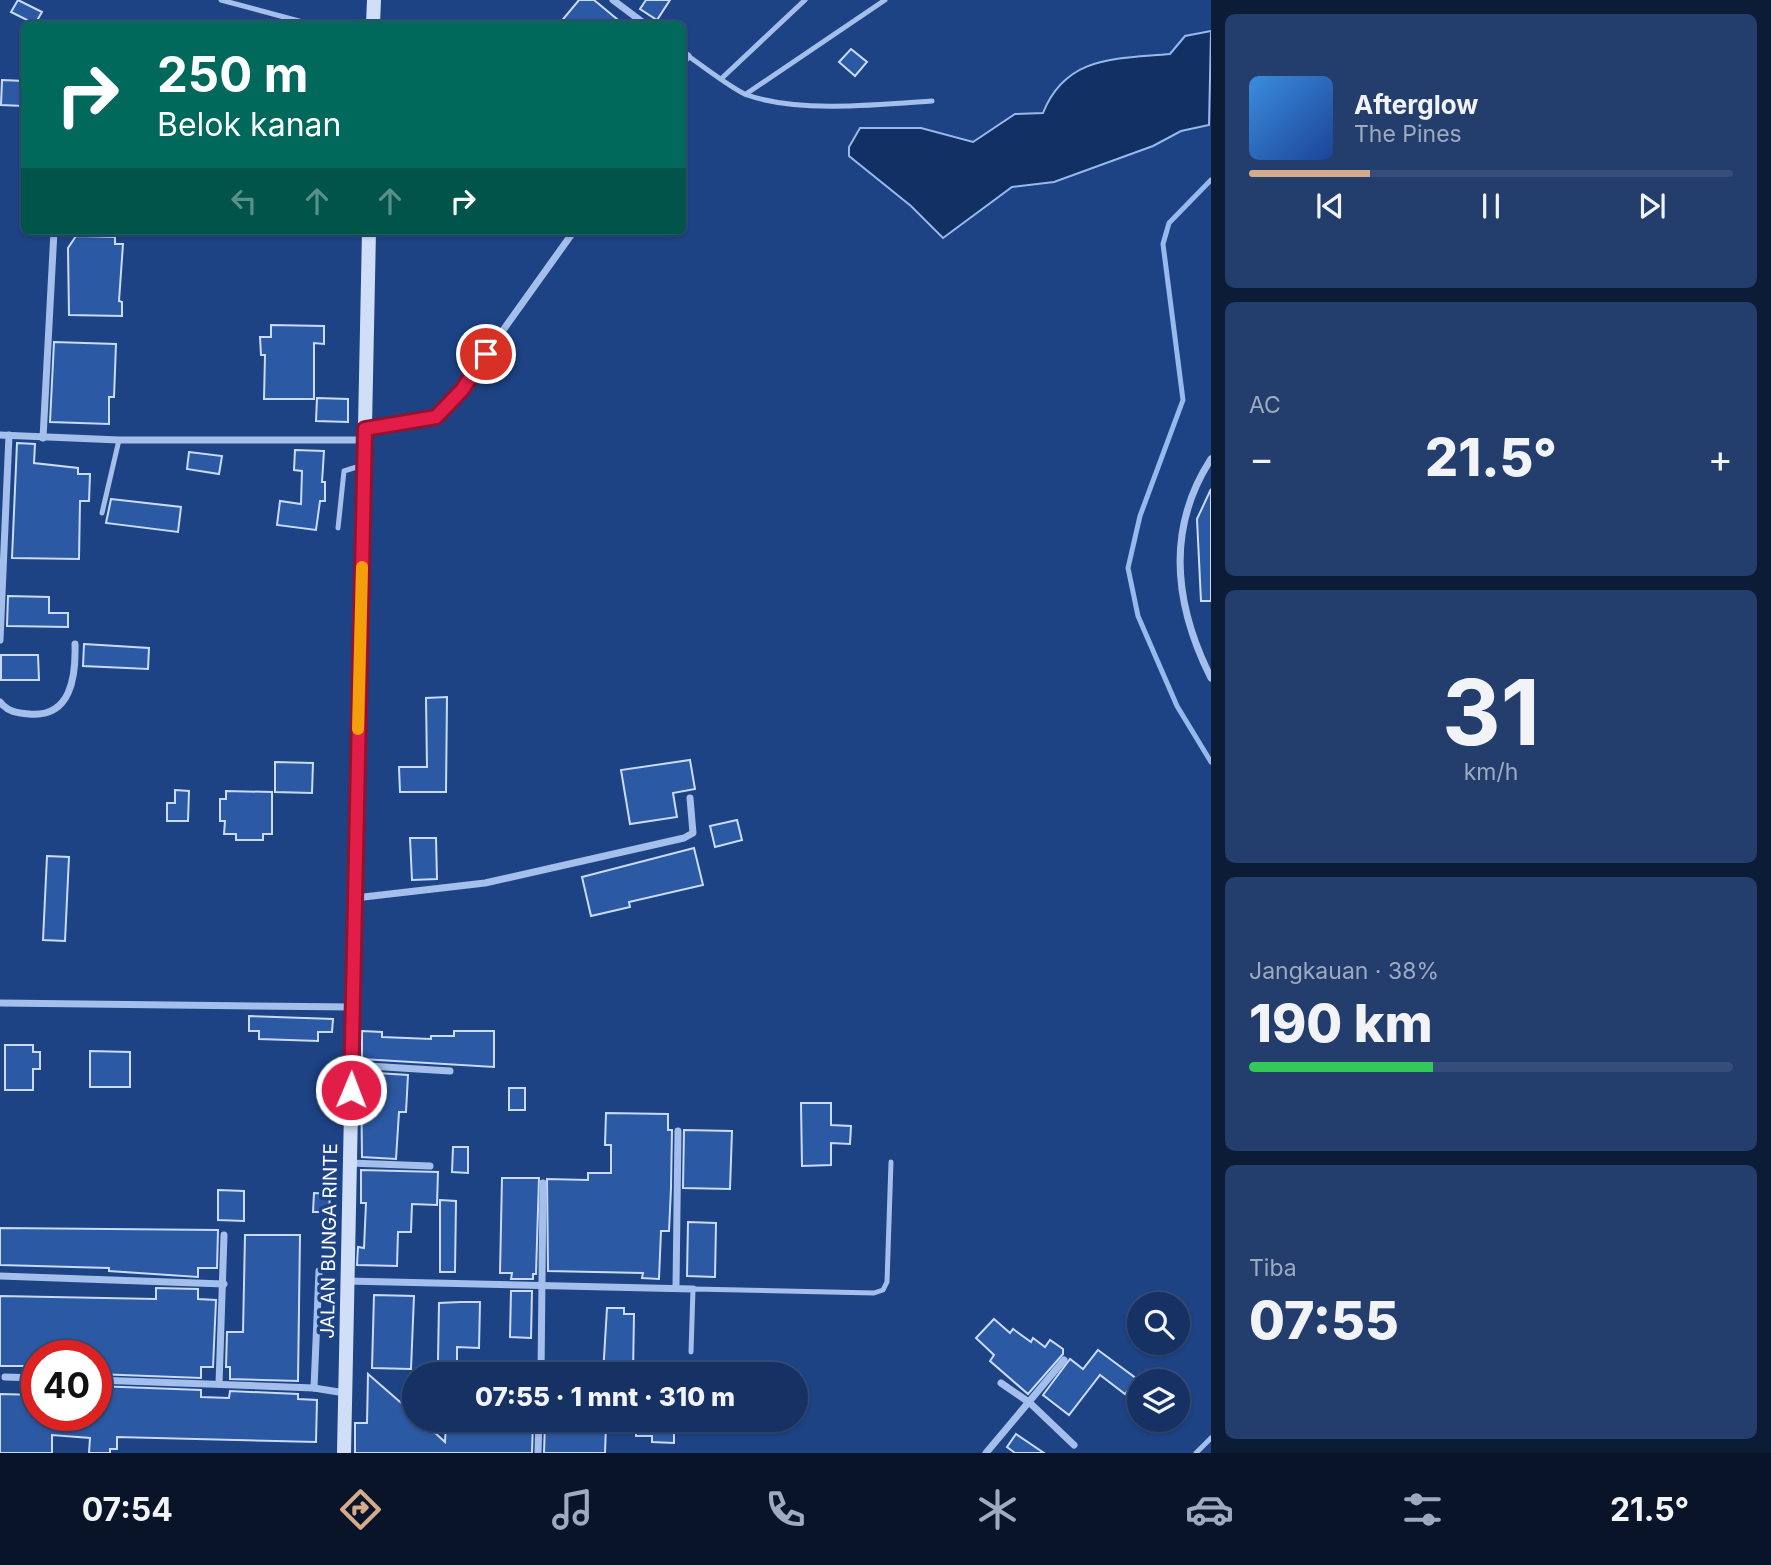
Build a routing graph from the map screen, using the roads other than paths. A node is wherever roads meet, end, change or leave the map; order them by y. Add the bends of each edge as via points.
1 (221, 0) edge
2 (374, 0) edge
3 (613, 0) edge
4 (805, 0) edge
5 (885, 0) edge
6 (299, 21) edge
7 (373, 21) edge
8 (641, 21) edge
9 (686, 55) edge
10 (722, 78) junction
11 (746, 94) junction
12 (932, 101) dead end
13 (54, 235) edge
14 (369, 235) edge
15 (571, 235) edge
16 (364, 434) junction
17 (0, 435) edge
18 (9, 435) junction
19 (43, 438) junction
20 (119, 440) junction
21 (1211, 459) edge
22 (364, 464) junction
23 (102, 513) dead end
24 (338, 528) dead end
25 (0, 640) edge
26 (75, 645) dead end
27 (1211, 678) edge
28 (0, 702) edge
29 (690, 798) dead end
30 (355, 898) junction
31 (0, 1003) edge
32 (353, 1007) junction
33 (352, 1065) junction
34 (450, 1071) dead end
35 (678, 1131) dead end
36 (891, 1162) dead end
37 (350, 1163) junction
38 (430, 1166) dead end
39 (543, 1183) dead end
40 (224, 1235) dead end
41 (319, 1271) dead end
42 (0, 1276) edge
43 (347, 1281) junction
44 (225, 1284) junction
45 (544, 1285) junction
46 (676, 1287) junction
47 (693, 1289) junction
48 (691, 1352) dead end
49 (1064, 1360) dead end
50 (541, 1362) edge
51 (5, 1377) dead end
52 (21, 1378) edge
53 (112, 1381) edge
54 (1001, 1383) dead end
55 (219, 1384) junction
56 (314, 1388) junction
57 (345, 1393) junction
58 (1030, 1403) junction
59 (539, 1432) edge
60 (1211, 1438) edge
61 (1074, 1445) dead end
62 (344, 1453) edge
63 (538, 1453) edge
64 (986, 1453) edge
65 (1196, 1453) edge

1 - 6 lane
2 - 7 street
3 - 8 street
4 - 10 lane
5 - 11 lane
9 - 10 lane
10 - 11 lane
11 - 12 lane via 800,104
13 - 19 street
14 - 16 street, JALAN BUNGA RINTE
15 - 16 street via 448,407 436,417
16 - 20 street
16 - 22 street, JALAN BUNGA RINTE
17 - 18 street
18 - 19 street
18 - 25 street
19 - 20 street
20 - 23 lane
21 - 27 street via 1184,519 1178,571 1195,646
22 - 24 lane via 344,471
22 - 30 street, JALAN BUNGA RINTE
26 - 28 street via 76,668 60,708 26,714 5,709
29 - 30 street via 692,832 684,838 485,883
30 - 32 street, JALAN BUNGA RINTE
31 - 32 street
32 - 33 street, JALAN BUNGA RINTE
33 - 34 street
33 - 37 street, JALAN BUNGA RINTE
35 - 46 street
36 - 47 lane via 887,1283 883,1290
37 - 38 street
37 - 43 street, JALAN BUNGA RINTE
39 - 45 street
40 - 44 street
41 - 56 street
42 - 44 street
43 - 45 street
43 - 57 street, JALAN BUNGA RINTE
44 - 55 street
45 - 46 street
45 - 50 street
46 - 47 street
47 - 48 lane
49 - 58 street
51 - 52 street
53 - 55 street
54 - 58 street
55 - 56 street
56 - 57 street
57 - 62 street, JALAN BUNGA RINTE
58 - 61 street
58 - 64 street
59 - 63 street
60 - 65 lane

